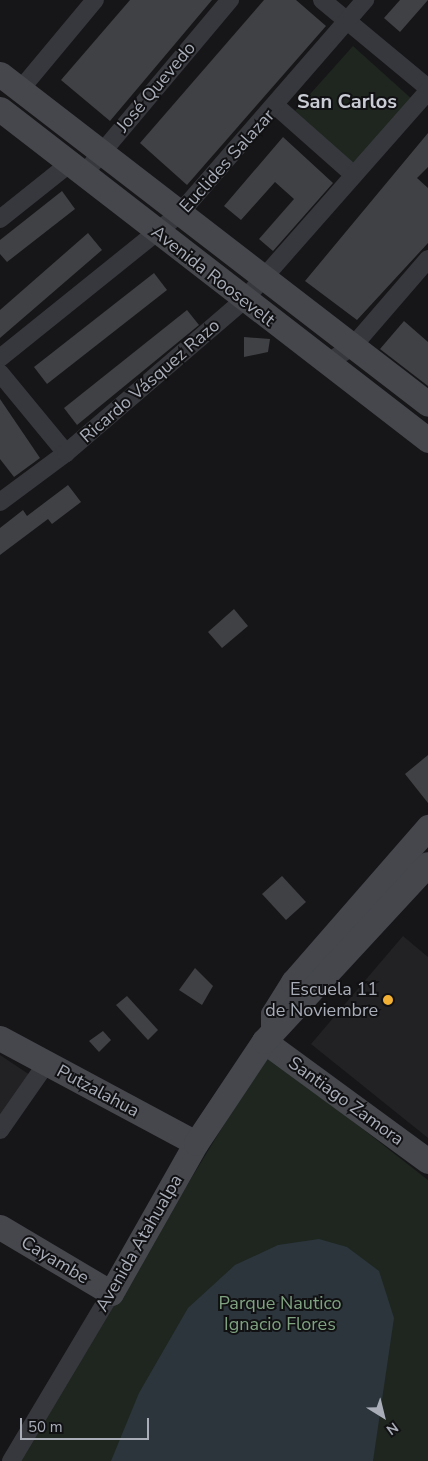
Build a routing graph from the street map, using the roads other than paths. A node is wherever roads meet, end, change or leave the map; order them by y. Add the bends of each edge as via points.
1 (95, 0) edge
2 (230, 0) edge
3 (322, 0) edge
4 (365, 0) edge
5 (345, 22) junction
6 (0, 74) edge
7 (428, 89) edge
8 (20, 90) junction
9 (276, 106) junction
10 (0, 109) edge
11 (100, 154) junction
12 (76, 170) junction
13 (354, 175) junction
14 (179, 214) junction
15 (0, 219) edge
16 (157, 231) junction
17 (428, 259) edge
18 (262, 278) junction
19 (243, 301) junction
20 (352, 346) junction
21 (326, 363) junction
22 (0, 370) edge
23 (428, 404) edge
24 (425, 432) edge
25 (66, 453) junction
26 (0, 502) edge
27 (428, 827) edge
28 (428, 864) edge
29 (268, 1035) junction
30 (0, 1038) edge
31 (46, 1064) junction
32 (0, 1130) edge
33 (196, 1144) junction
34 (428, 1161) edge
35 (0, 1227) edge
36 (111, 1293) junction
37 (11, 1461) edge

1 - 8 street
2 - 11 street, José Quevedo
3 - 5 street
4 - 5 street, Euclides Salazar
5 - 7 street
5 - 9 street, Euclides Salazar
6 - 8 street, Avenida Roosevelt
7 - 13 street, Ricardo Vásquez Razo
8 - 11 street, Avenida Roosevelt
9 - 13 street
9 - 14 street, Euclides Salazar
10 - 12 street, Avenida Roosevelt
11 - 12 street, José Quevedo
11 - 14 street, Avenida Roosevelt
12 - 15 street, José Quevedo
12 - 16 street, Avenida Roosevelt
13 - 18 street, Ricardo Vásquez Razo
14 - 16 street, Euclides Salazar
14 - 18 street, Avenida Roosevelt
16 - 19 street, Avenida Roosevelt
16 - 22 street, Euclides Salazar
17 - 20 street
18 - 19 street, Ricardo Vásquez Razo
18 - 20 street, Avenida Roosevelt
19 - 21 street, Avenida Roosevelt
19 - 25 street, Ricardo Vásquez Razo
20 - 21 street
20 - 23 street, Avenida Roosevelt
21 - 24 street, Avenida Roosevelt
22 - 25 street
25 - 26 street, Ricardo Vásquez Razo
27 - 29 street, Avenida Atahualpa via 293,982 273,1014
28 - 29 street, Avenida Atahualpa via 294,1013
29 - 33 street, Avenida Atahualpa
29 - 34 street, Santiago Zamora
30 - 31 street, Putzalahua
31 - 32 street
31 - 33 street, Putzalahua
33 - 36 street, Avenida Atahualpa
35 - 36 street, Cayambe
36 - 37 street, Avenida Atahualpa

